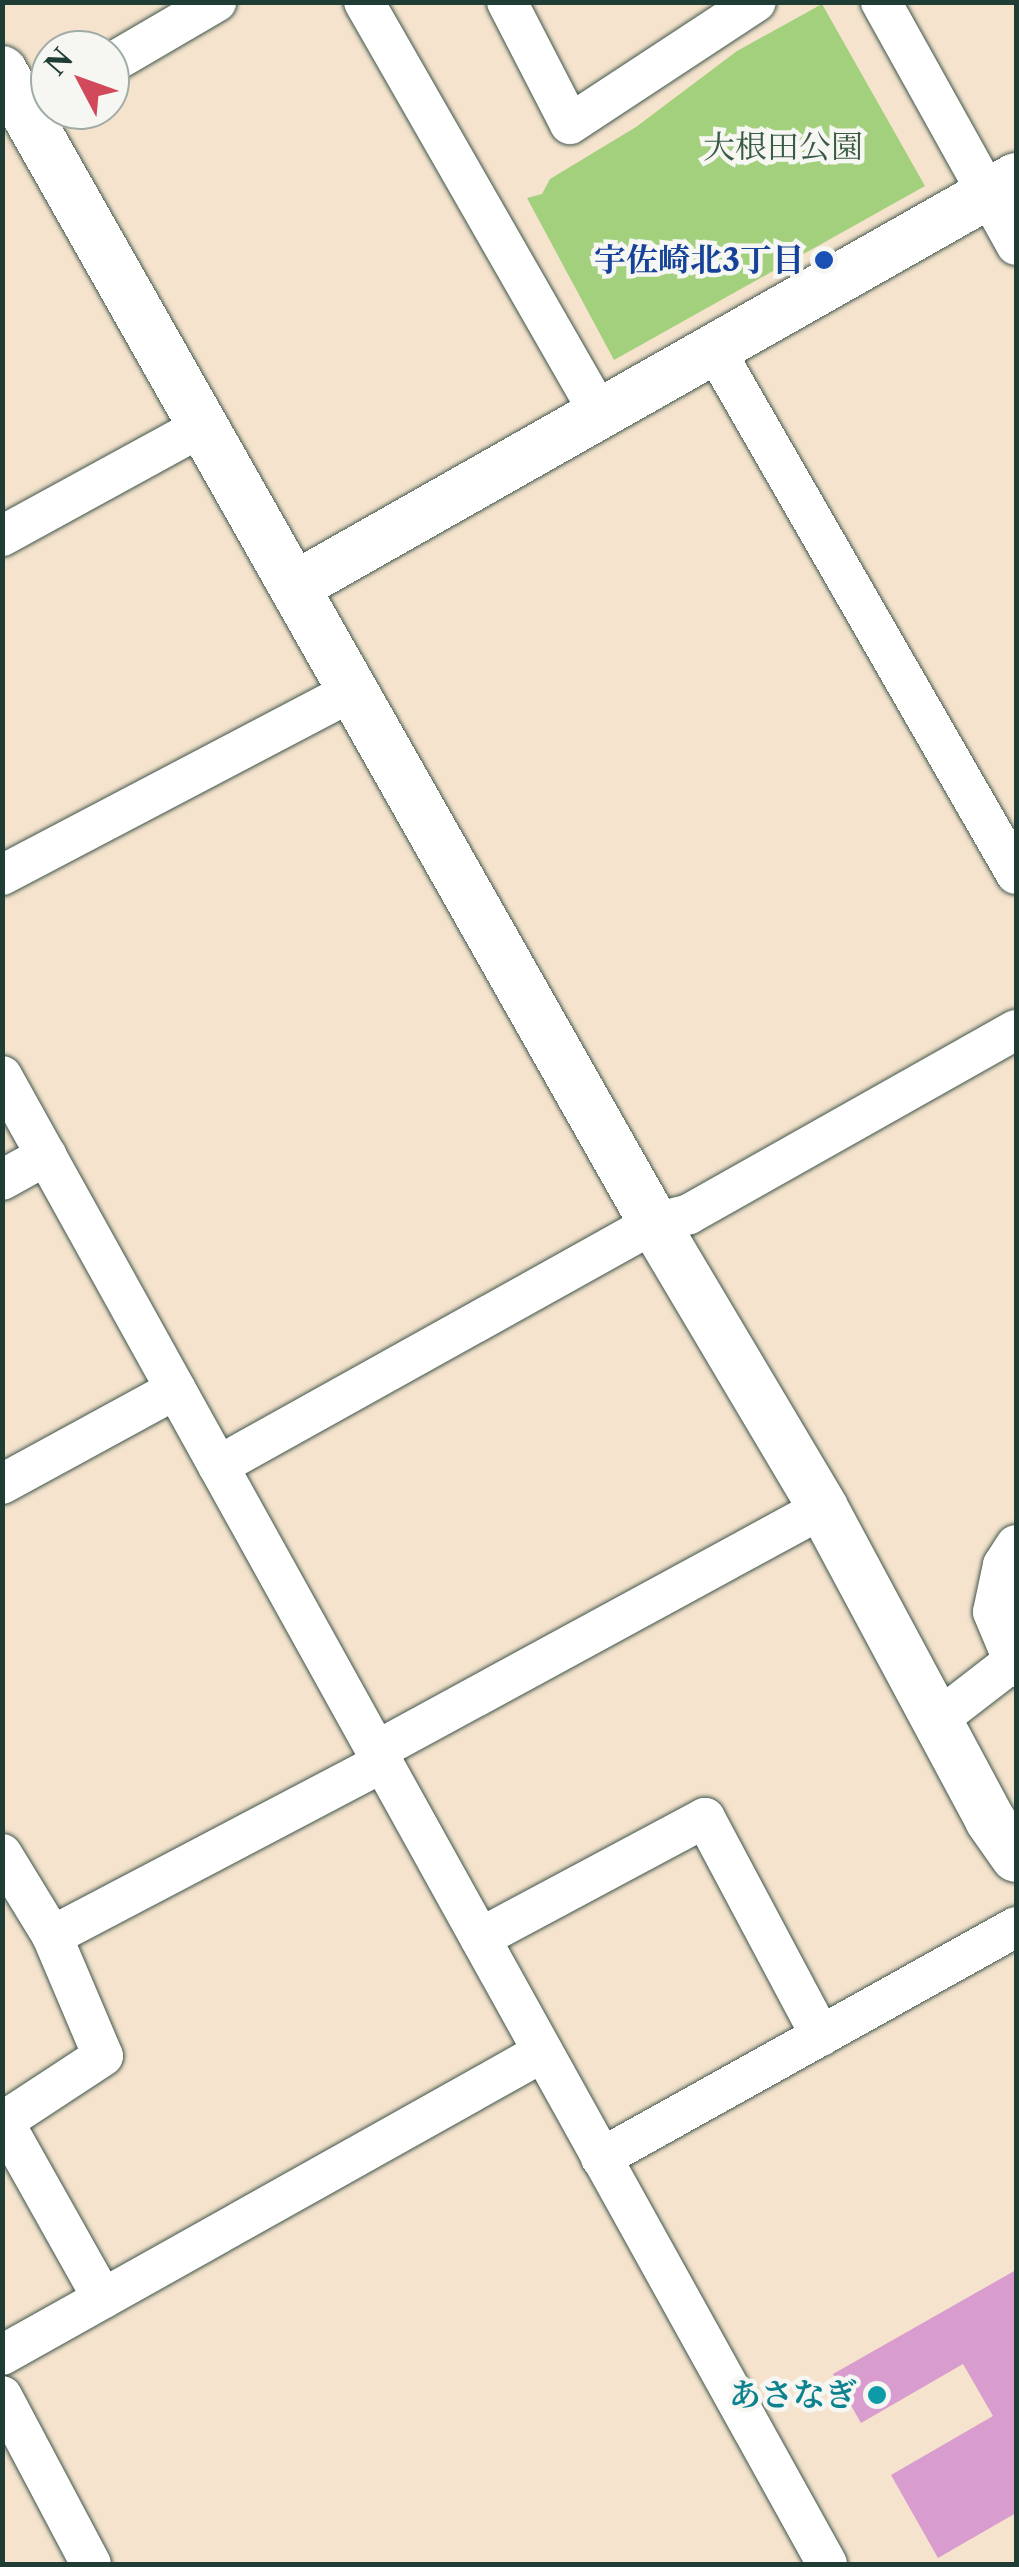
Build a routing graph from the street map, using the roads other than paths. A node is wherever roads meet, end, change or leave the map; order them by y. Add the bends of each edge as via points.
1 (216, 2) edge
2 (364, 2) edge
3 (507, 2) edge
4 (756, 2) edge
5 (881, 2) edge
6 (130, 52) edge
7 (18, 90) edge
8 (1002, 186) edge
9 (1016, 245) edge
10 (716, 352) junction
11 (601, 416) junction
12 (204, 426) junction
13 (2, 536) edge
14 (294, 587) junction
15 (354, 690) junction
16 (1016, 874) edge
17 (2, 875) edge
18 (1016, 1030) edge
19 (2, 1076) edge
20 (46, 1155) junction
21 (2, 1180) edge
22 (654, 1223) junction
23 (176, 1389) junction
24 (218, 1466) junction
25 (2, 1484) edge
26 (823, 1508) junction
27 (1016, 1545) edge
28 (1014, 1665) edge
29 (936, 1721) junction
30 (379, 1757) junction
31 (2, 1854) edge
32 (1016, 1857) edge
33 (1016, 1927) edge
34 (52, 1936) junction
35 (480, 1938) junction
36 (822, 2036) junction
37 (543, 2052) junction
38 (3, 2120) edge
39 (602, 2158) junction
40 (103, 2299) junction
41 (2, 2356) edge
42 (2, 2396) edge
43 (91, 2564) edge
44 (827, 2564) edge

1 - 6 street
2 - 11 street
3 - 4 street via 570,124
5 - 8 street
7 - 12 street
8 - 9 street
8 - 10 street
10 - 11 street
10 - 16 street
11 - 14 street
12 - 13 street
12 - 14 street
14 - 15 street
15 - 17 street
15 - 22 street
18 - 22 street via 689,1214
19 - 20 street
20 - 21 street
20 - 23 street
22 - 24 street
22 - 26 street
23 - 24 street
23 - 25 street
24 - 30 street
26 - 29 street
26 - 30 street
27 - 28 street via 1004,1565 994,1612
28 - 29 street
29 - 32 street
30 - 34 street
30 - 35 street
31 - 34 street
33 - 36 street
34 - 38 street via 103,2056
35 - 36 street via 705,1818
35 - 37 street
36 - 39 street
37 - 39 street
37 - 40 street
38 - 40 street
39 - 44 street
40 - 41 street
42 - 43 street

